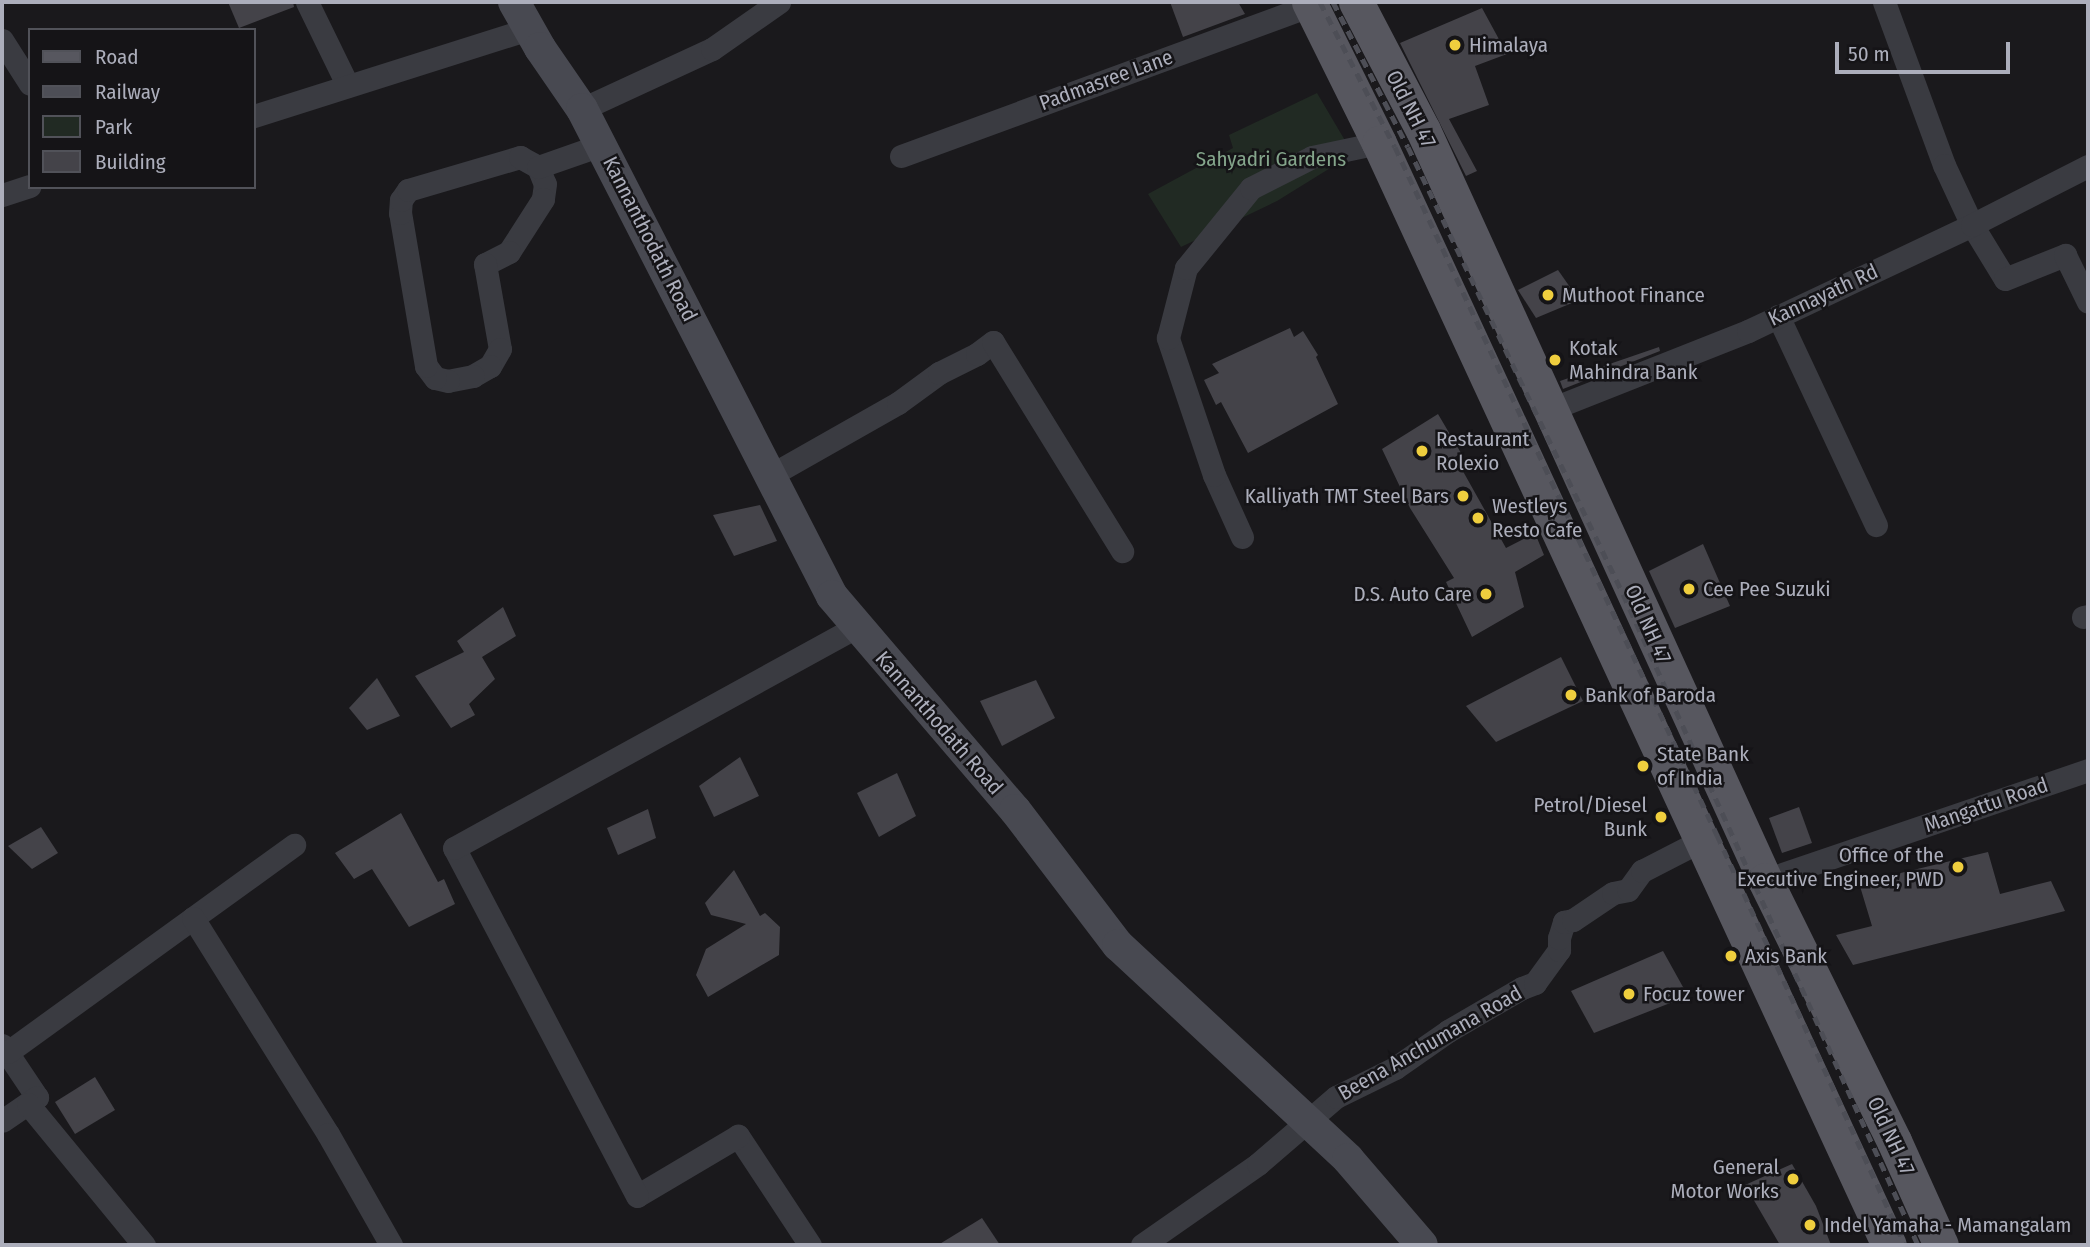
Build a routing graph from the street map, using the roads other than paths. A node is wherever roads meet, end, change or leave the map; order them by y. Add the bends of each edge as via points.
1 (307, 2) edge
2 (779, 2) edge
3 (1884, 2) edge
4 (1359, 6) edge
5 (1314, 11) edge
6 (522, 15) edge
7 (2, 40) edge
8 (28, 81) edge
9 (348, 86) junction
10 (582, 109) junction
11 (256, 115) edge
12 (1378, 143) junction
13 (601, 145) junction
14 (901, 156) dead end
15 (2088, 166) edge
16 (538, 167) junction
17 (28, 187) edge
18 (2, 195) edge
19 (1972, 225) junction
20 (2088, 302) edge
21 (1778, 316) junction
22 (1551, 409) junction
23 (771, 475) junction
24 (1876, 525) dead end
25 (1242, 537) dead end
26 (1122, 551) dead end
27 (857, 626) junction
28 (2088, 770) edge
29 (1700, 841) junction
30 (294, 845) dead end
31 (1765, 880) junction
32 (193, 918) junction
33 (5, 1049) edge
34 (28, 1104) junction
35 (2, 1121) edge
36 (1308, 1122) junction
37 (1894, 1141) junction
38 (1849, 1161) junction
39 (144, 1245) edge
40 (391, 1245) edge
41 (810, 1245) edge
42 (1142, 1245) edge
43 (1422, 1245) edge
44 (1889, 1245) edge
45 (1941, 1245) edge

1 - 9 street
2 - 10 street via 712,49
3 - 19 street via 1944,164
4 - 5 main road
4 - 22 main road, Old NH 47 via 1423,130
5 - 12 main road, Old NH 47
5 - 14 street, Padmasree Lane
6 - 9 street
6 - 10 street, Kannanthodath Road
7 - 8 street
9 - 11 street
10 - 13 street, Kannanthodath Road
12 - 25 street via 1312,157 1251,188 1186,268 1168,338 1214,475
12 - 29 main road, Old NH 47
13 - 16 street
13 - 23 street, Kannanthodath Road
15 - 19 street, Kannayath Rd
16 - 16 street via 520,157 408,190 401,200 426,366 435,378 448,381 473,376 490,366 500,349 485,264 509,251 543,199 545,184
17 - 18 street
19 - 20 street via 2005,279 2065,255
19 - 21 street, Kannayath Rd
21 - 22 street, Kannayath Rd
21 - 24 street
22 - 31 main road, Old NH 47
23 - 26 street via 898,403 993,342
23 - 27 street, Kannanthodath Road via 832,596
27 - 36 street, Kannanthodath Road via 1015,810 1118,945
27 - 41 street via 454,848 637,1196 738,1136
28 - 31 street, Mangattu Road
29 - 36 street, Beena Anchumana Road via 1642,871 1628,890 1614,893 1564,922 1559,950 1535,984 1448,1031 1395,1068 1336,1097
29 - 38 main road, Old NH 47
30 - 32 street
31 - 37 main road, Old NH 47
32 - 33 street
32 - 40 street via 328,1134
33 - 34 street via 37,1097
34 - 35 street
34 - 39 street
36 - 42 street, Beena Anchumana Road via 1258,1164
36 - 43 street, Kannanthodath Road via 1348,1159
37 - 38 main road
37 - 45 main road, Old NH 47
38 - 44 main road, Old NH 47

